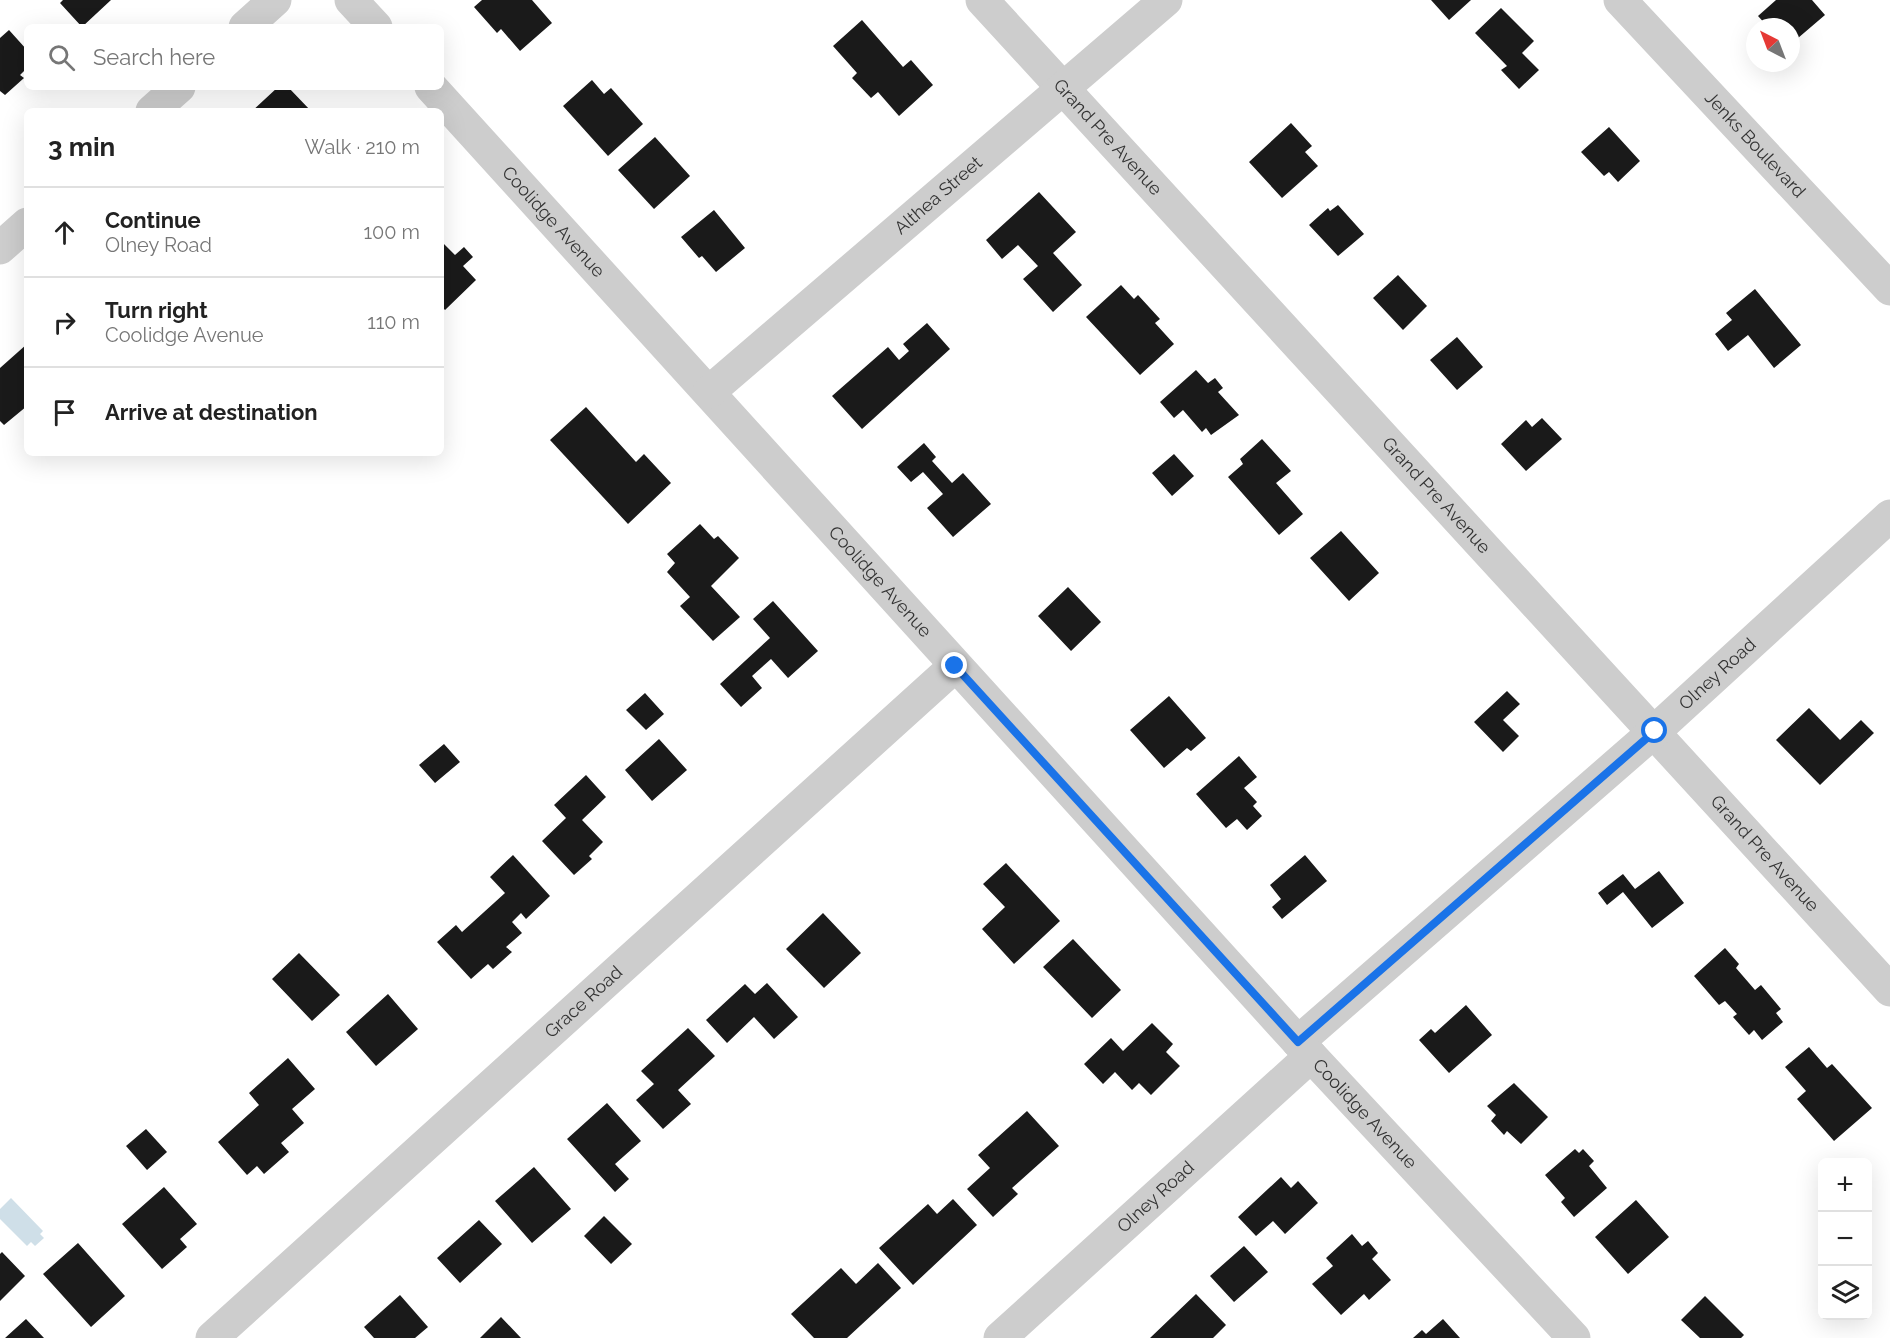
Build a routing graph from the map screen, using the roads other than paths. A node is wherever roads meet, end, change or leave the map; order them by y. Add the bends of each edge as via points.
1 (275, 0) edge
2 (351, 0) edge
3 (982, 0) edge
4 (1166, 0) edge
5 (1620, 0) edge
6 (248, 24) edge
7 (373, 24) edge
8 (1062, 87) junction
9 (175, 90) edge
10 (434, 90) edge
11 (155, 108) edge
12 (24, 227) edge
13 (0, 248) edge
14 (1890, 289) edge
15 (709, 392) junction
16 (1890, 516) edge
17 (955, 666) junction
18 (1655, 731) junction
19 (1890, 990) edge
20 (1304, 1049) junction
21 (212, 1338) edge
22 (1000, 1338) edge
23 (1574, 1338) edge

1 - 6 street
2 - 7 street
3 - 8 street, Grand Pre Avenue
4 - 8 street, Althea Street
5 - 14 street, Jenks Boulevard
8 - 15 street, Althea Street
8 - 18 street, Grand Pre Avenue
9 - 11 street
10 - 15 street, Coolidge Avenue
12 - 13 street
15 - 17 street, Coolidge Avenue
16 - 18 street, Olney Road
17 - 20 street, Coolidge Avenue
17 - 21 street, Grace Road
18 - 19 street, Grand Pre Avenue
18 - 20 street, Olney Road
20 - 22 street, Olney Road
20 - 23 street, Coolidge Avenue

